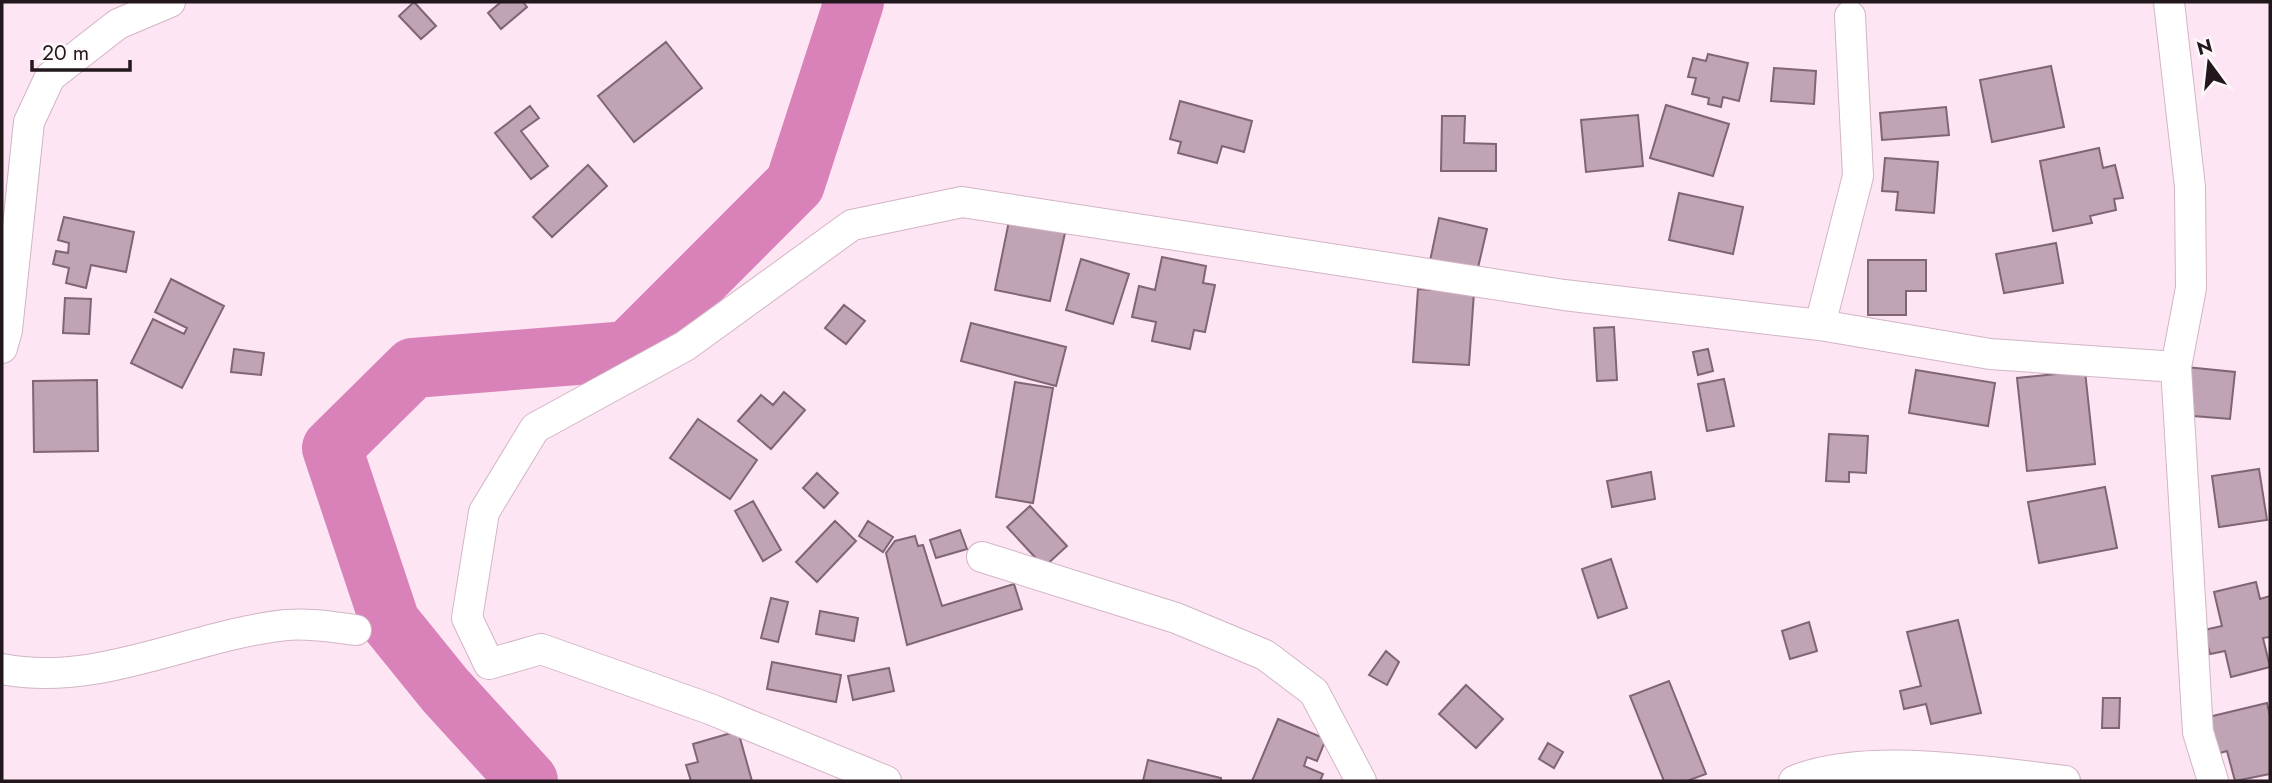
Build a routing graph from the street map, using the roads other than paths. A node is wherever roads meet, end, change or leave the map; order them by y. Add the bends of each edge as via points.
1 (170, 2) edge
2 (2169, 2) edge
3 (1850, 16) dead end
4 (1820, 325) junction
5 (2, 348) edge
6 (2176, 367) junction
7 (982, 556) dead end
8 (356, 630) dead end
9 (2, 669) edge
10 (886, 781) edge
11 (1362, 781) edge
12 (1794, 781) edge
13 (2065, 781) edge
14 (2213, 781) edge

1 - 5 street via 118,24 50,77 29,122
2 - 6 street via 2190,187 2191,288
3 - 4 street via 1858,176
4 - 6 street via 1990,354
4 - 10 street via 1564,295 962,202 852,225 685,346 535,428 484,512 467,618 489,664 541,649 710,709
6 - 14 street via 2198,732
7 - 11 street via 1176,618 1265,655 1314,692
8 - 9 street via 288,625 72,672 31,675
12 - 13 street via 1876,765

